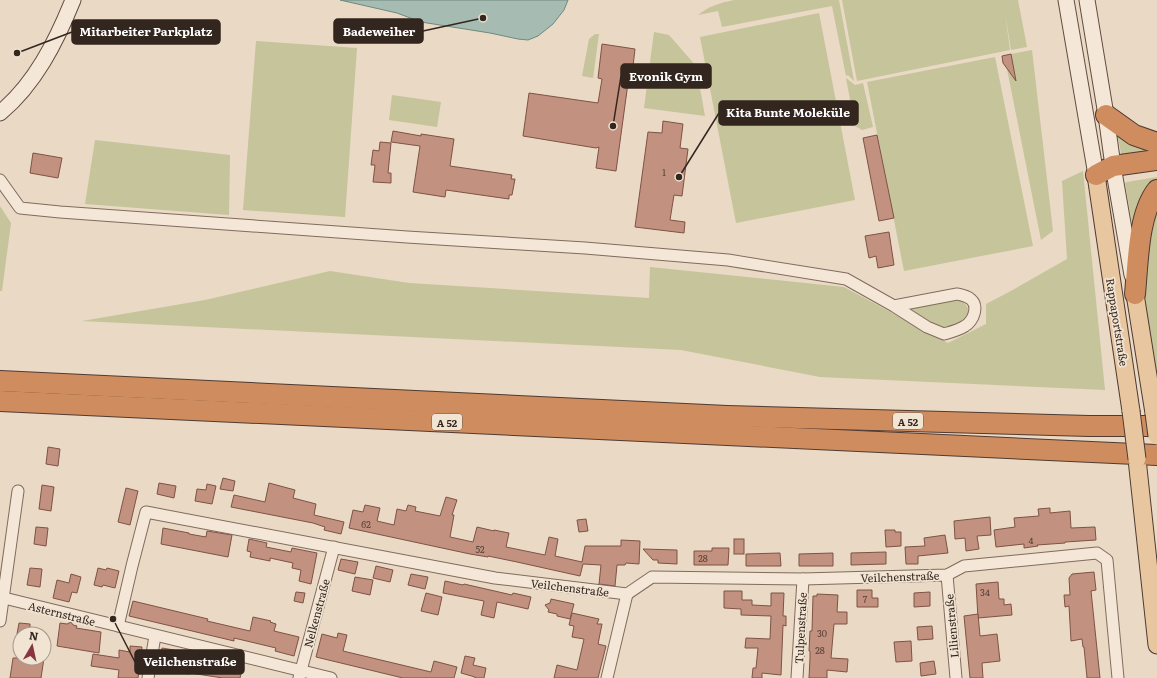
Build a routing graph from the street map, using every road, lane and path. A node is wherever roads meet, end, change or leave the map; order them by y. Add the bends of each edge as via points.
1 (73, 0) edge
2 (1066, 0) edge
3 (1087, 0) edge
4 (0, 113) edge
5 (1106, 115) junction
6 (1157, 143) edge
7 (1157, 160) edge
8 (1157, 171) edge
9 (1108, 173) junction
10 (0, 180) edge
11 (1157, 190) edge
12 (1135, 294) junction
13 (894, 306) junction
14 (0, 382) edge
15 (0, 401) edge
16 (1156, 423) edge
17 (1157, 436) edge
18 (1157, 455) edge
19 (18, 491) dead end
20 (334, 547) junction
21 (947, 575) junction
22 (803, 579) junction
23 (627, 594) junction
24 (2, 597) edge
25 (0, 621) edge
26 (118, 626) junction
27 (155, 636) junction
28 (1157, 646) edge
29 (300, 674) edge
30 (148, 678) edge
31 (331, 678) edge
32 (607, 678) edge
33 (797, 678) edge
34 (956, 678) edge
35 (1118, 678) edge

1 - 4 main road via 52,48 38,70 24,89
2 - 9 main road, Rappaportstraße
3 - 5 main road, Rappaportstraße
5 - 6 highway via 1134,135
5 - 9 main road, Rappaportstraße
7 - 9 highway
8 - 9 highway
9 - 12 main road, Rappaportstraße
9 - 28 main road, Rappaportstraße, bridge
10 - 13 street via 20,208 728,260 846,279
11 - 12 highway via 1152,196 1141,228
12 - 16 main road, Rappaportstraße
13 - 13 street via 957,294 966,296 976,308 974,317 966,326 944,334 927,327
14 - 16 highway, A 52 via 727,416 1089,426
15 - 18 highway, A 52
16 - 17 main road, Rappaportstraße, bridge
19 - 24 street
20 - 23 street, Veilchenstraße via 495,578
20 - 26 street, Veilchenstraße via 146,512
20 - 29 street, Nelkenstraße
21 - 22 street, Veilchenstraße
21 - 34 street, Lilienstraße
21 - 35 street, Veilchenstraße via 964,566 1097,553 1107,560
22 - 23 street, Veilchenstraße via 652,577
22 - 33 street, Tulpenstraße
23 - 32 street
24 - 25 street
24 - 26 street, Asternstraße
26 - 27 street, Asternstraße
27 - 29 street, Asternstraße
27 - 30 street
29 - 31 street, Asternstraße

